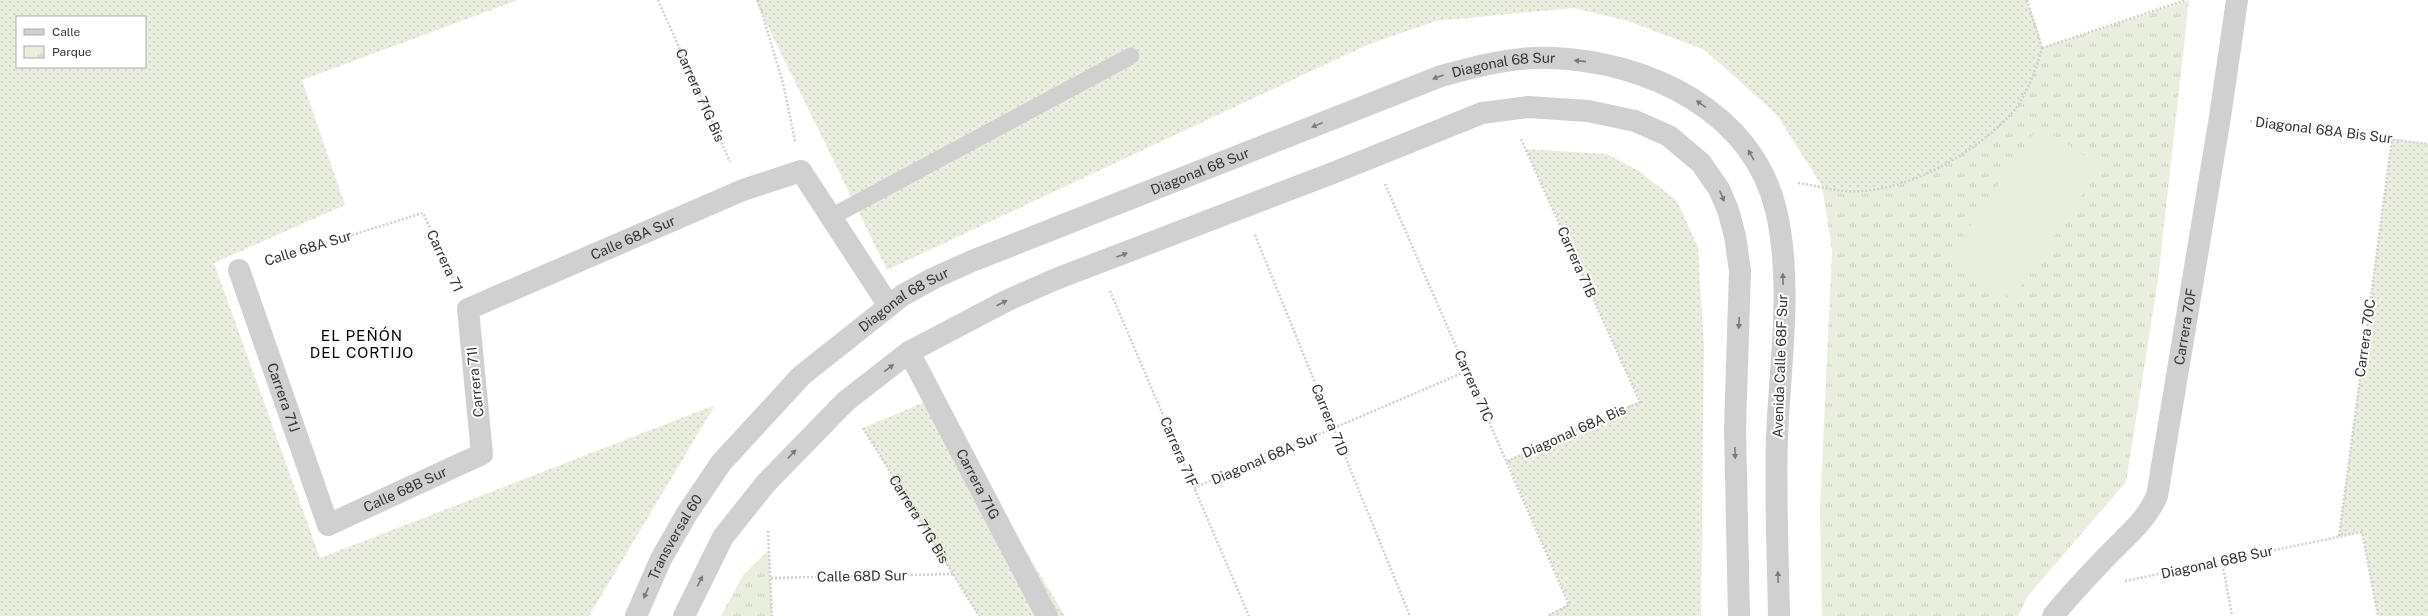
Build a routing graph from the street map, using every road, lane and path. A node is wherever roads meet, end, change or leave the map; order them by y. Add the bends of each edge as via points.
1 (658, 0) edge
2 (758, 0) edge
3 (2027, 0) edge
4 (2186, 0) edge
5 (2236, 0) edge
6 (2042, 48) junction
7 (1131, 56) dead end
8 (2220, 117) junction
9 (1730, 129) joint
10 (1519, 136) dead end
11 (2392, 139) junction
12 (2428, 144) edge
13 (801, 171) junction
14 (1763, 177) junction
15 (1384, 182) dead end
16 (743, 190) junction
17 (423, 213) joint
18 (831, 217) junction
19 (1253, 230) dead end
20 (239, 270) joint
21 (1109, 287) dead end
22 (889, 306) junction
23 (468, 309) junction
24 (909, 352) junction
25 (1467, 371) junction
26 (1640, 402) joint
27 (859, 422) dead end
28 (1334, 428) junction
29 (482, 454) joint
30 (1507, 461) junction
31 (722, 463) joint
32 (1194, 488) junction
33 (328, 525) joint
34 (2339, 536) junction
35 (769, 550) dead end
36 (2222, 561) junction
37 (954, 574) junction
38 (771, 578) junction
39 (2117, 583) dead end
40 (636, 616) edge
41 (684, 616) edge
42 (772, 616) edge
43 (979, 616) edge
44 (1047, 616) edge
45 (1249, 616) edge
46 (1410, 616) edge
47 (1547, 616) edge
48 (1739, 616) edge
49 (1779, 616) edge
50 (2053, 616) edge
51 (2232, 616) edge
52 (2378, 616) edge

1 - 16 path, Carrera 71G Bis
2 - 13 path via 783,83
3 - 6 path
4 - 6 path
5 - 8 street, Carrera 70F
6 - 14 path via 2036,73 2012,112 1978,144 1927,174 1889,187 1847,191
7 - 18 lane
8 - 11 path, Diagonal 68A Bis Sur
8 - 50 street, Carrera 70F via 2157,496 2139,524 2072,592
14 -> 9 street, Avenida Calle 68F Sur via 1749,151
9 -> 22 street, Diagonal 68 Sur via 1702,103 1656,79 1605,63 1552,58 1493,62 1441,76 972,261 934,278
10 - 26 path, Carrera 71B
11 - 12 path, Diagonal 68A Bis Sur
11 - 34 path, Carrera 70C
13 - 16 street, Calle 68A Sur
13 - 18 street
49 -> 14 street, Avenida Calle 68F Sur via 1777,440 1783,302 1782,245 1775,208
15 - 25 path, Carrera 71C
16 - 23 street, Calle 68A Sur
17 - 20 path, Calle 68A Sur
17 - 23 path, Carrera 71
18 - 22 street
19 - 28 path, Carrera 71D
20 - 33 street, Carrera 71J
21 - 32 path, Carrera 71F
22 - 31 street, Diagonal 68 Sur via 801,376
23 - 29 street, Carrera 71I
41 -> 24 street via 724,537 766,482 846,401
24 - 44 street, Carrera 71G
24 -> 48 street via 1006,301 1056,279 1352,166 1482,113 1528,107 1588,112 1635,121 1669,136 1701,163 1719,189 1735,236 1740,271 1735,428
25 - 28 path, Diagonal 68A Sur
25 - 30 path, Carrera 71C
26 - 30 path, Diagonal 68A Bis
27 - 37 path, Carrera 71G Bis
28 - 32 path, Diagonal 68A Sur
28 - 46 path, Carrera 71D
29 - 33 street, Calle 68B Sur
30 - 47 path, Carrera 71C via 1569,605
31 -> 40 street, Transversal 60 via 686,515 661,559
32 - 45 path, Carrera 71F
34 - 36 path, Diagonal 68B Sur
34 - 52 path, Diagonal 68B Sur via 2362,532
35 - 38 path
36 - 39 path, Diagonal 68B Sur
36 - 51 path
37 - 38 path, Calle 68D Sur
37 - 43 path, Carrera 71G Bis
38 - 42 path

